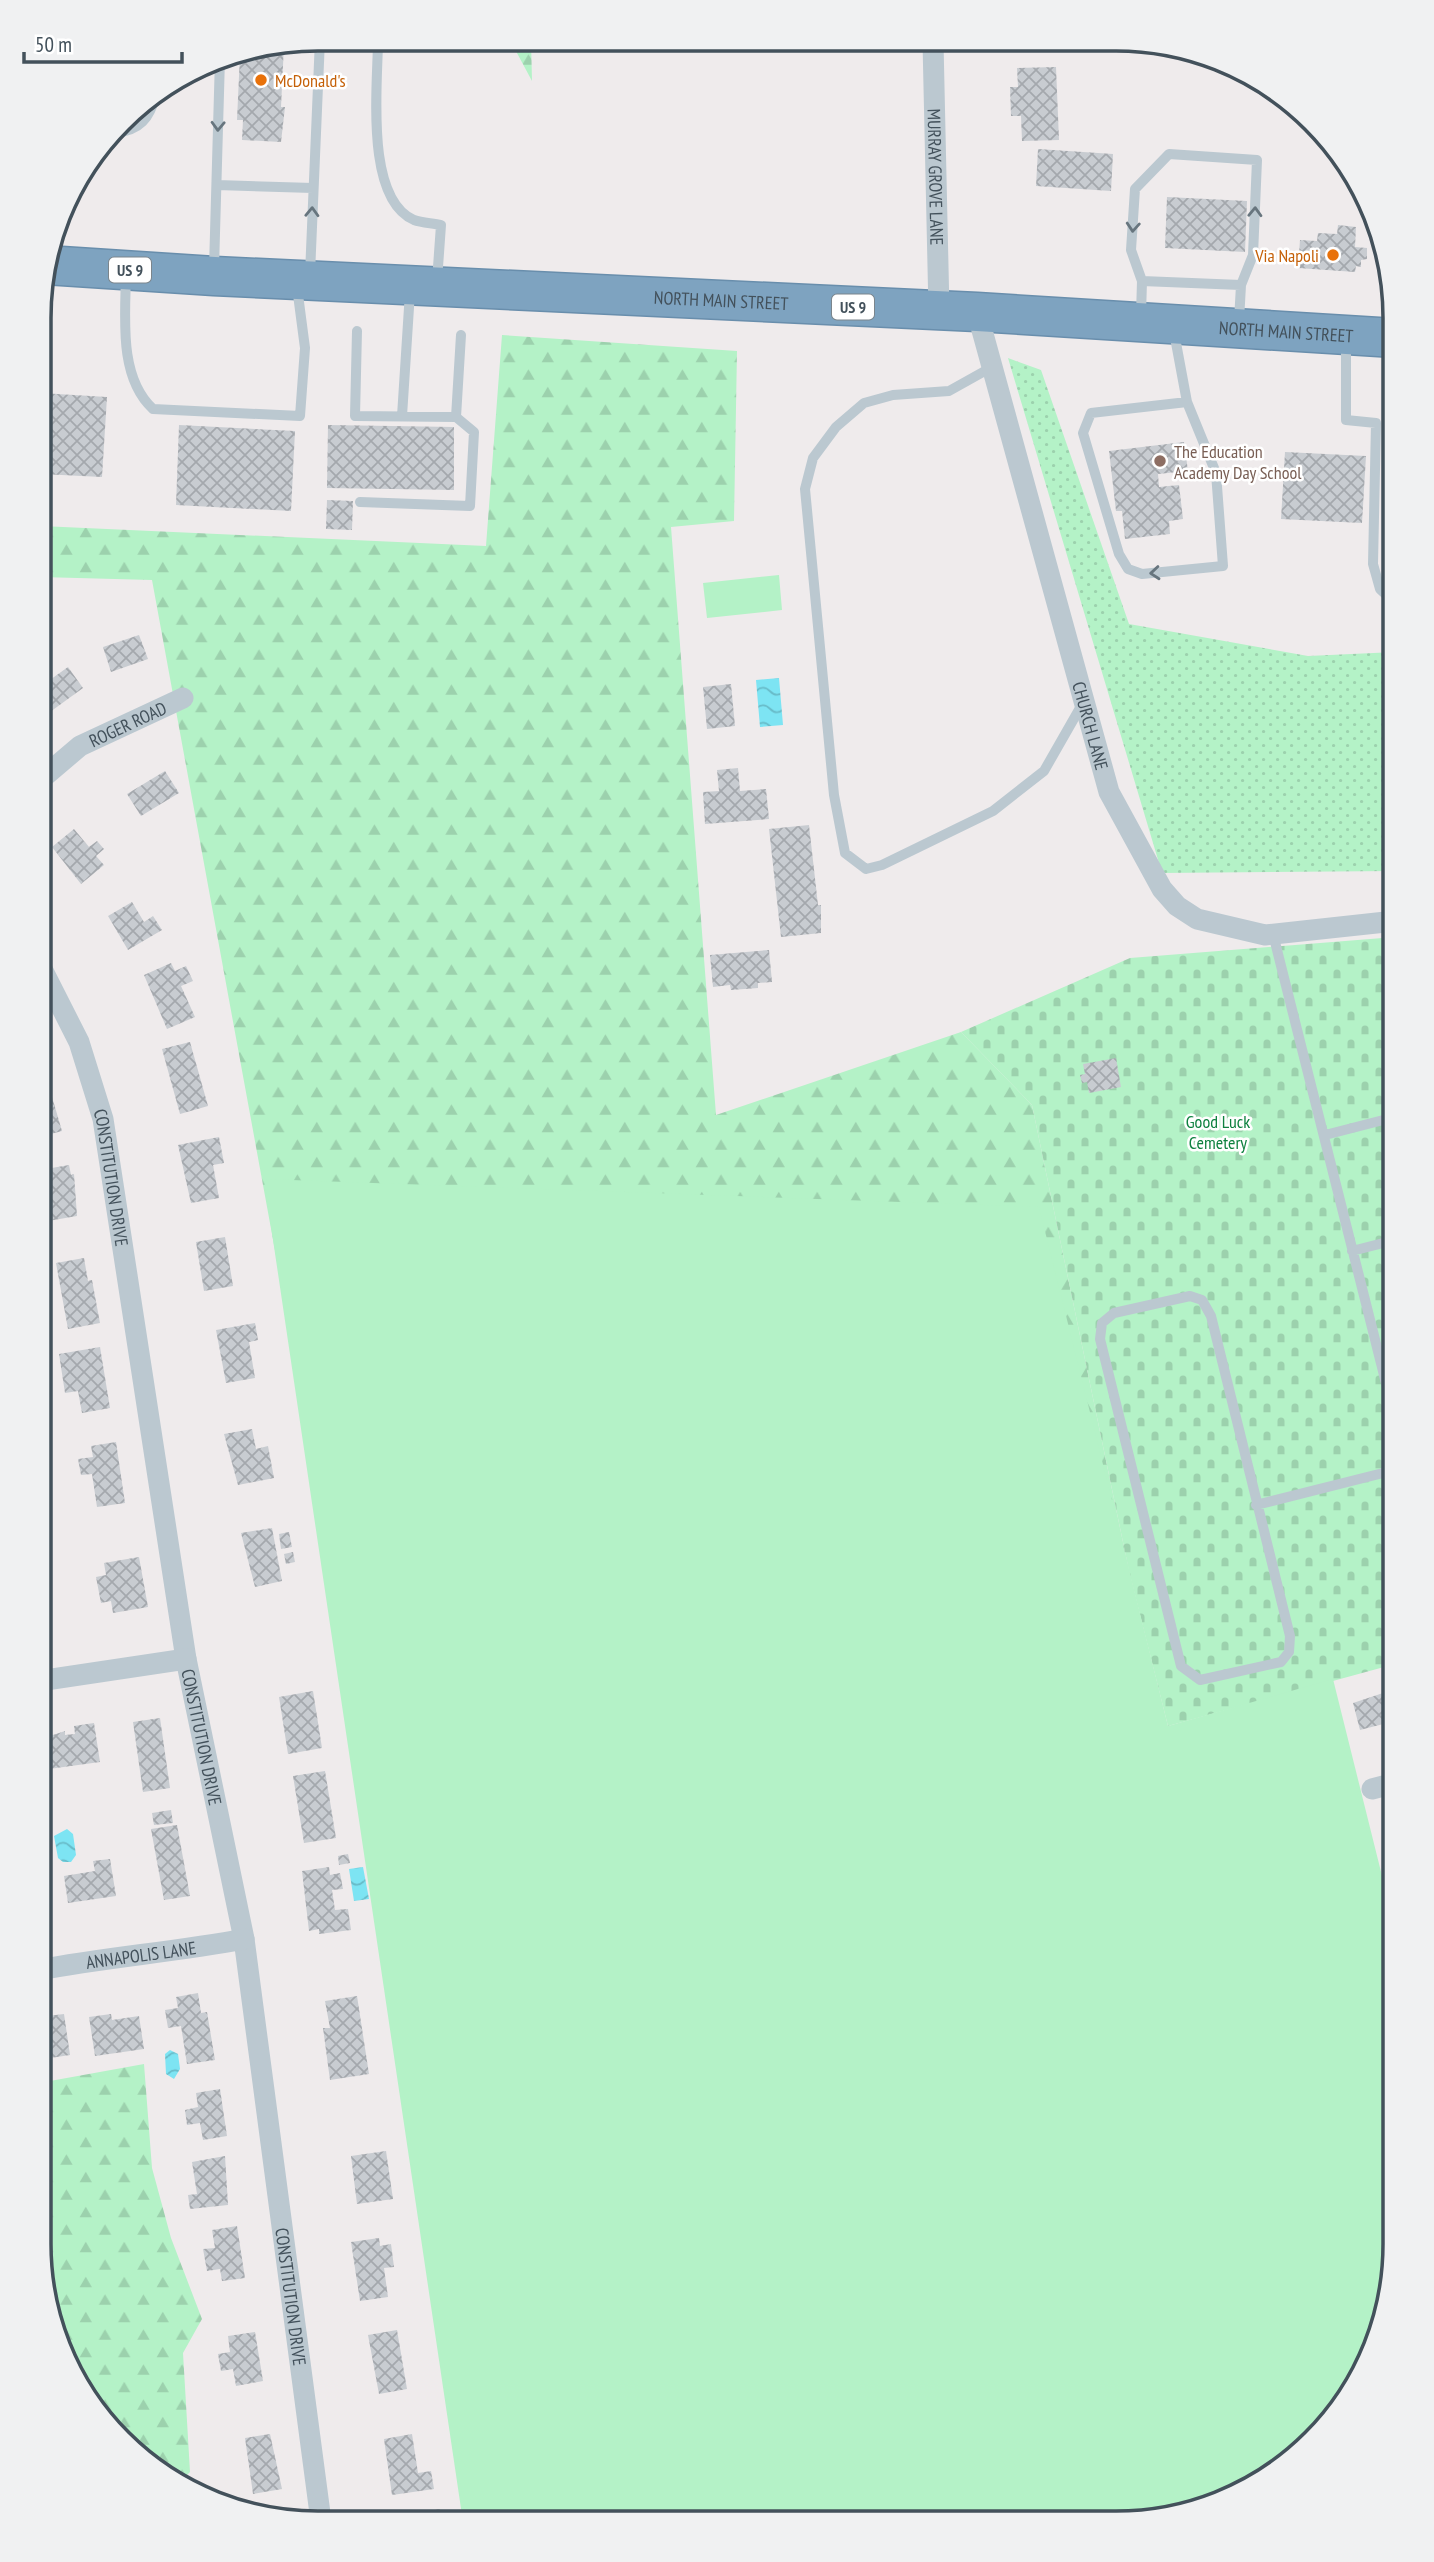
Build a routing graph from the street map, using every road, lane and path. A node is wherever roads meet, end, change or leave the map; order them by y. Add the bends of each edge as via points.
1 (319, 51) edge
2 (378, 51) edge
3 (933, 51) edge
4 (220, 69) edge
5 (153, 108) edge
6 (126, 132) edge
7 (217, 185) junction
8 (313, 188) junction
9 (56, 266) edge
10 (126, 270) junction
11 (214, 276) junction
12 (303, 280) junction
13 (1142, 281) junction
14 (1241, 285) junction
15 (424, 286) junction
16 (939, 311) junction
17 (977, 313) junction
18 (1157, 323) junction
19 (1238, 327) junction
20 (358, 331) dead end
21 (1345, 333) junction
22 (461, 335) dead end
23 (1383, 337) edge
24 (992, 368) junction
25 (1187, 402) junction
26 (402, 416) junction
27 (456, 417) junction
28 (360, 502) dead end
29 (1383, 592) edge
30 (183, 698) dead end
31 (1084, 701) junction
32 (51, 771) edge
33 (1383, 922) edge
34 (1273, 934) junction
35 (51, 987) edge
36 (1383, 1120) edge
37 (1325, 1135) junction
38 (1383, 1243) edge
39 (1352, 1251) junction
40 (1383, 1372) edge
41 (1383, 1473) edge
42 (1256, 1505) junction
43 (186, 1658) junction
44 (51, 1679) edge
45 (1383, 1786) edge
46 (1372, 1789) dead end
47 (244, 1939) junction
48 (51, 1968) edge
49 (320, 2511) edge

1 - 8 lane
2 - 15 lane via 382,175 391,197 413,220 441,225
3 - 16 street, MURRAY GROVE LANE
4 -> 7 lane
5 - 6 lane via 151,115
7 - 8 lane
7 - 11 lane
12 -> 8 lane
9 - 10 highway, NORTH MAIN STREET / US 9
10 - 11 highway, NORTH MAIN STREET / US 9
10 - 12 lane via 125,321 133,379 142,399 153,409 300,416
11 - 12 highway, NORTH MAIN STREET / US 9
12 - 15 highway, NORTH MAIN STREET / US 9
13 - 14 lane
14 -> 13 lane via 1253,255 1257,160 1169,154 1135,188 1131,250
13 - 18 lane
14 - 19 lane
15 - 16 highway, NORTH MAIN STREET / US 9
15 - 26 lane
16 - 17 highway, NORTH MAIN STREET / US 9
17 - 18 highway, NORTH MAIN STREET / US 9
17 - 24 street, CHURCH LANE
18 - 19 highway, NORTH MAIN STREET / US 9
18 - 25 lane
19 - 21 highway, NORTH MAIN STREET / US 9
20 - 26 lane via 355,416
21 - 23 highway, NORTH MAIN STREET / US 9
21 - 29 lane via 1346,420 1376,423 1373,564
22 - 27 lane
24 - 31 street, CHURCH LANE
24 - 31 lane via 949,391 893,395 864,403 836,427 813,458 805,489 834,795 845,853 866,869 882,865 993,811 1044,771
25 -> 25 lane via 1216,473 1223,566 1142,574 1128,569 1119,554 1083,433 1091,413
26 - 27 lane
27 - 28 lane via 474,432 470,506
30 - 32 street, ROGER ROAD via 80,746
31 - 34 street, CHURCH LANE via 1109,792 1162,889 1198,919
33 - 34 street, CHURCH LANE
34 - 37 lane
35 - 43 street, CONSTITUTION DRIVE via 79,1042 103,1119
36 - 37 lane
37 - 39 lane
38 - 39 lane
39 - 40 lane
41 - 42 lane
42 - 42 lane via 1290,1636 1289,1652 1281,1662 1200,1680 1181,1666 1100,1339 1102,1322 1114,1313 1190,1296 1202,1300 1211,1316
43 - 44 street
43 - 47 street, CONSTITUTION DRIVE
45 - 46 street
47 - 48 street, ANNAPOLIS LANE
47 - 49 street, CONSTITUTION DRIVE

